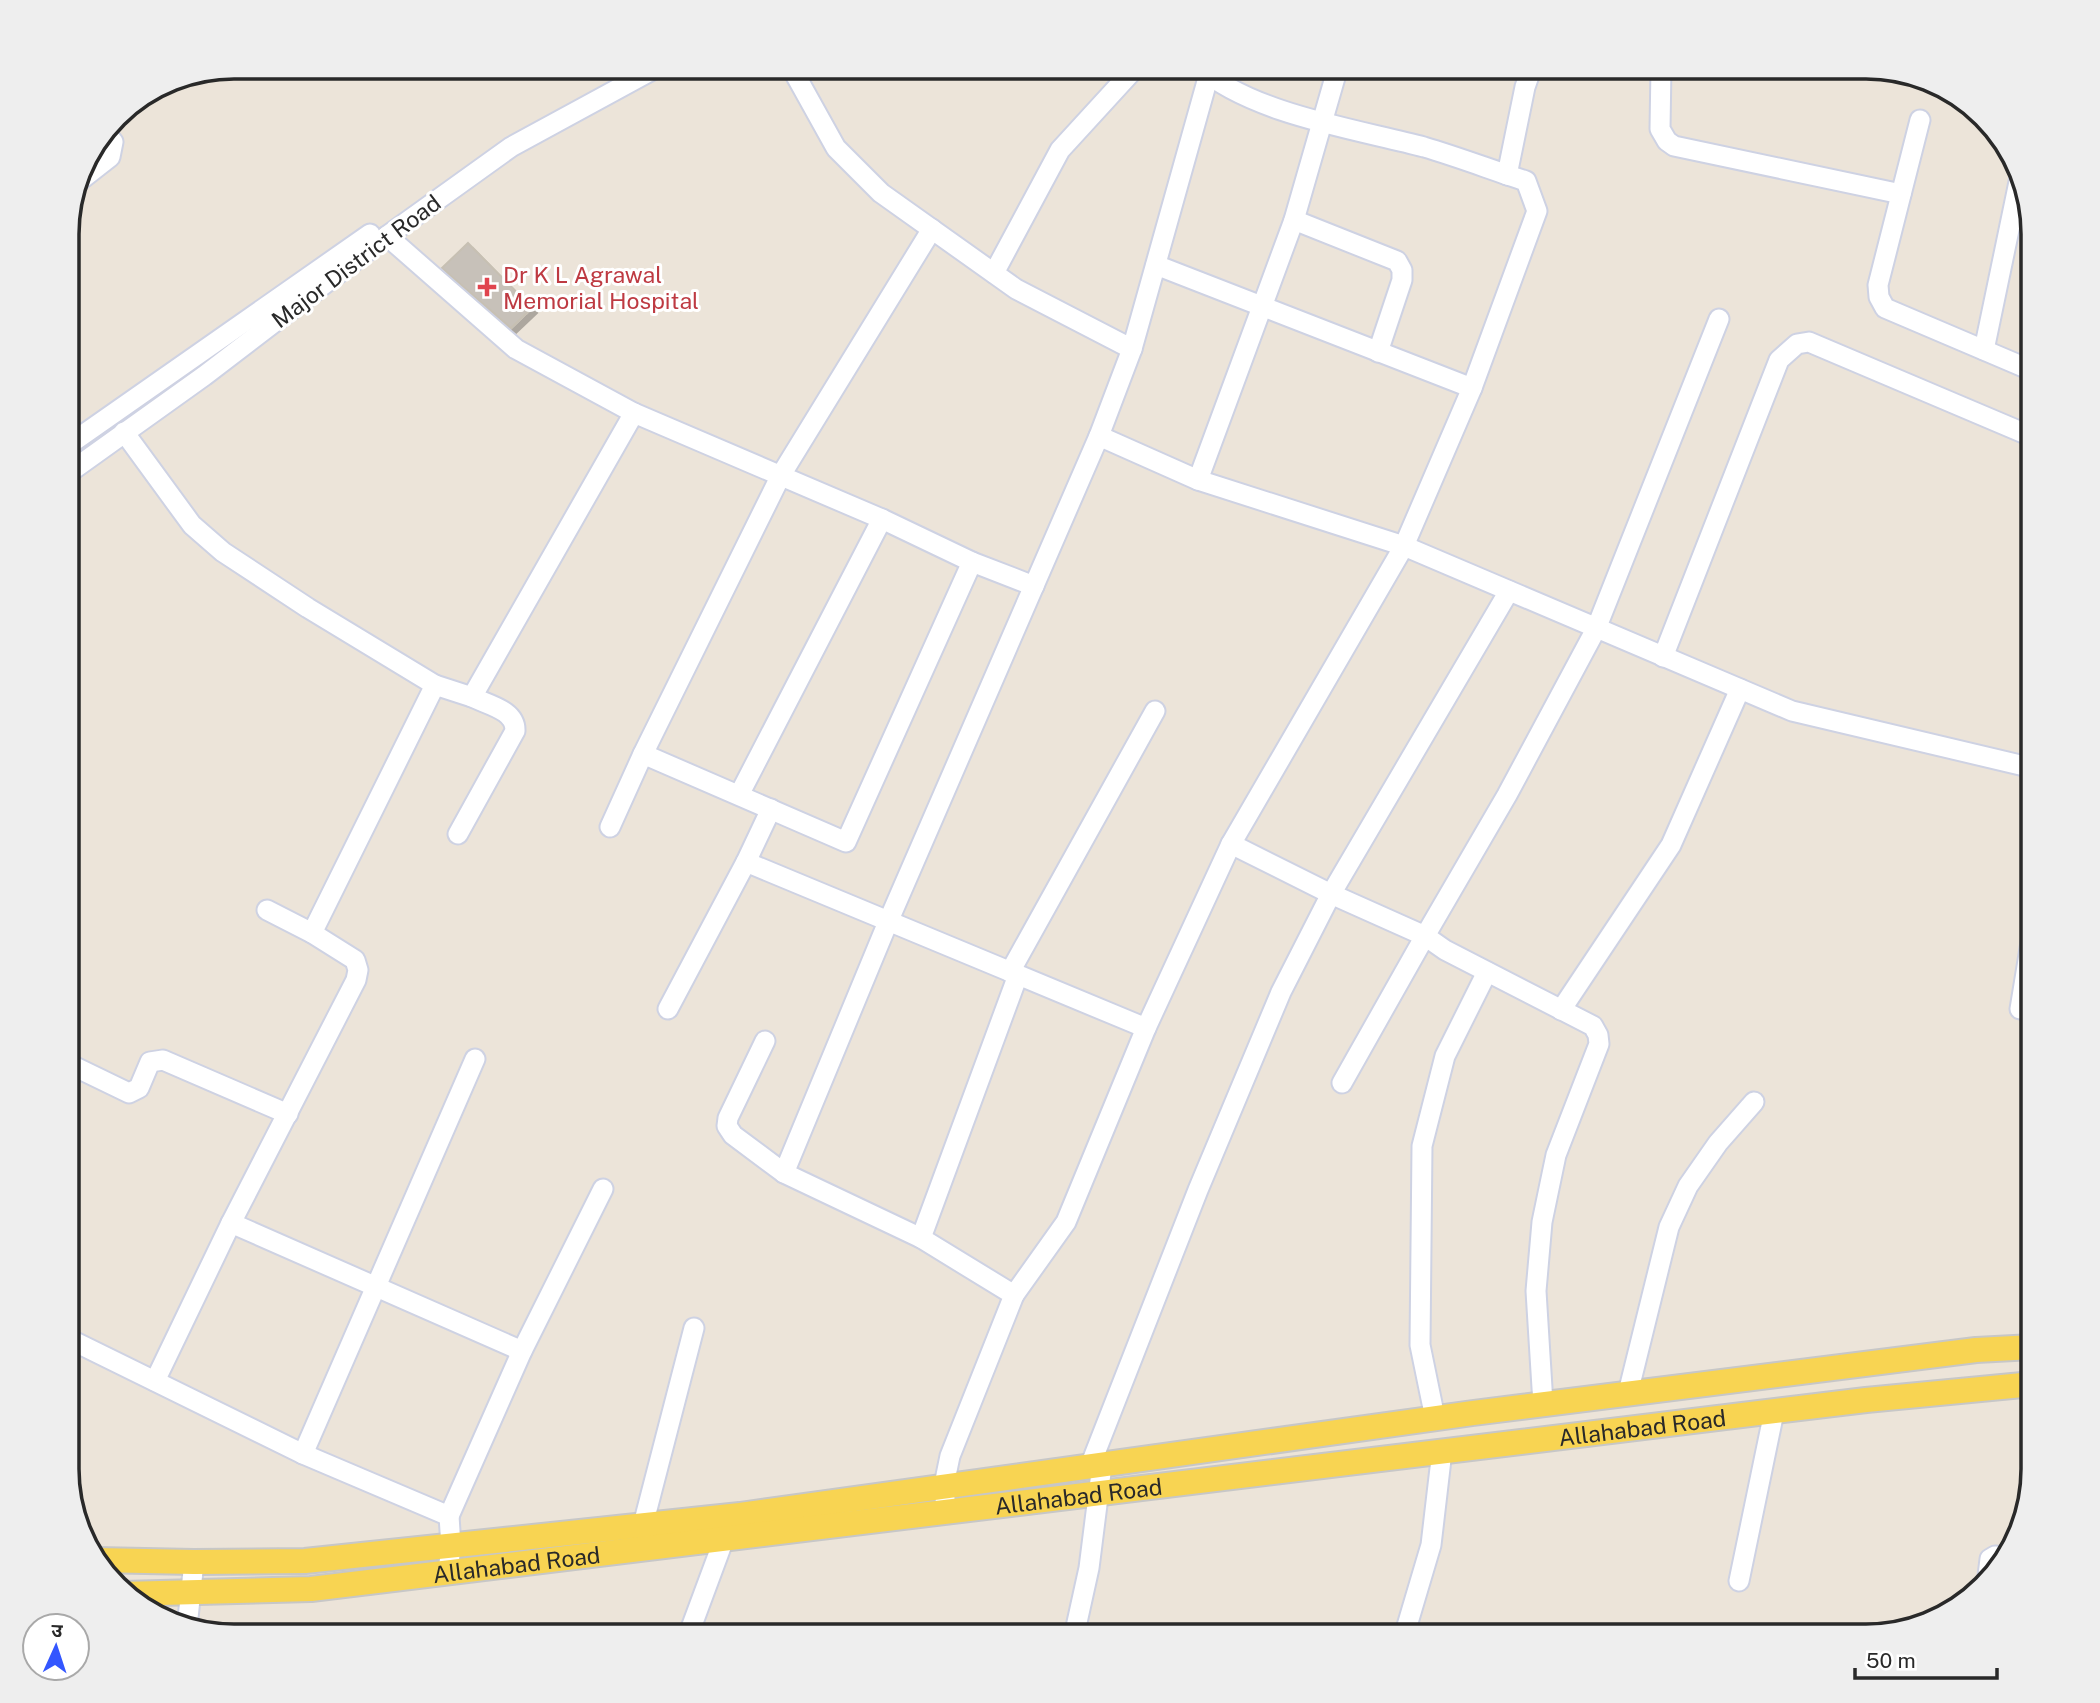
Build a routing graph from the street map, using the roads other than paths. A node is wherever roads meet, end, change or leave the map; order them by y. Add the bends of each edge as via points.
1 (613, 79) edge
2 (634, 79) edge
3 (798, 79) edge
4 (1124, 79) edge
5 (1205, 79) edge
6 (1222, 79) edge
7 (1334, 79) edge
8 (1528, 79) edge
9 (1661, 79) edge
10 (1920, 120) dead end
11 (1321, 122) junction
12 (111, 139) edge
13 (92, 171) edge
14 (1507, 175) junction
15 (1901, 194) junction
16 (2016, 195) edge
17 (1294, 220) junction
18 (932, 229) junction
19 (387, 236) junction
20 (1156, 265) junction
21 (994, 274) junction
22 (1261, 306) junction
23 (1719, 319) dead end
24 (1132, 349) junction
25 (1983, 349) junction
26 (1378, 352) junction
27 (2021, 365) edge
28 (1472, 388) junction
29 (634, 413) junction
30 (79, 432) edge
31 (124, 432) junction
32 (2021, 432) edge
33 (1099, 436) junction
34 (79, 465) edge
35 (781, 475) junction
36 (1198, 480) junction
37 (882, 519) junction
38 (1404, 546) junction
39 (972, 562) junction
40 (1034, 586) junction
41 (1509, 591) junction
42 (1597, 629) junction
43 (1663, 657) junction
44 (435, 685) junction
45 (1740, 689) junction
46 (472, 697) junction
47 (1155, 711) dead end
48 (643, 754) junction
49 (2021, 765) edge
50 (739, 795) junction
51 (771, 809) junction
52 (610, 827) dead end
53 (458, 834) dead end
54 (1231, 844) junction
55 (746, 862) junction
56 (1331, 894) junction
57 (267, 909) dead end
58 (888, 922) junction
59 (312, 933) junction
60 (1426, 936) junction
61 (1487, 972) junction
62 (1014, 974) junction
63 (2021, 1003) edge
64 (668, 1009) dead end
65 (2020, 1009) dead end
66 (1561, 1010) junction
67 (1146, 1028) junction
68 (765, 1041) dead end
69 (475, 1059) dead end
70 (79, 1069) edge
71 (1342, 1083) dead end
72 (1754, 1102) dead end
73 (288, 1114) junction
74 (784, 1172) junction
75 (603, 1189) dead end
76 (231, 1223) junction
77 (922, 1238) junction
78 (376, 1286) junction
79 (1014, 1295) junction
80 (694, 1328) dead end
81 (79, 1344) edge
82 (2021, 1348) edge
83 (522, 1351) junction
84 (155, 1381) junction
85 (2021, 1385) edge
86 (1628, 1393) junction
87 (1543, 1404) junction
88 (1774, 1412) junction
89 (1435, 1418) junction
90 (1442, 1451) junction
91 (303, 1454) junction
92 (1096, 1466) junction
93 (944, 1485) junction
94 (1100, 1493) junction
95 (945, 1513) junction
96 (449, 1516) junction
97 (643, 1525) junction
98 (724, 1539) junction
99 (451, 1546) junction
100 (108, 1559) edge
101 (194, 1562) junction
102 (448, 1572) junction
103 (1739, 1581) dead end
104 (191, 1592) junction
105 (141, 1593) edge
106 (188, 1617) edge
107 (692, 1624) edge
108 (1077, 1624) edge
109 (1408, 1624) edge

1 - 30 street via 489,151
2 - 19 street, Major District Road via 512,147
3 - 18 street via 836,148 881,193
4 - 21 street via 1060,150
5 - 20 street
6 - 11 street via 1256,100
7 - 11 street
8 - 14 street
9 - 15 street via 1660,129 1674,146
10 - 15 street
11 - 14 street via 1427,148
11 - 17 street
12 - 13 street via 110,158
14 - 28 street via 1526,181 1537,211
15 - 25 street via 1879,297 1885,308
16 - 25 street
17 - 22 street
17 - 26 street via 1396,261 1402,270
18 - 21 street
18 - 35 street
19 - 29 street via 516,349
19 - 31 street, Major District Road
20 - 22 street
20 - 24 street
21 - 24 street
22 - 26 street
22 - 36 street
23 - 42 street
24 - 33 street
25 - 27 street
26 - 28 street
28 - 38 street
29 - 35 street
29 - 46 street
31 - 34 street, Major District Road
31 - 44 street via 192,526 223,552
32 - 43 street via 1809,342 1797,344 1779,360
33 - 36 street
33 - 40 street
35 - 37 street
35 - 48 street
36 - 38 street
37 - 39 street
37 - 50 street
38 - 41 street
38 - 54 street
39 - 40 street
39 - 51 street via 846,842
40 - 58 street
41 - 42 street
41 - 56 street
42 - 43 street
42 - 60 street
43 - 45 street
44 - 46 street
44 - 59 street
45 - 49 street via 1792,712
45 - 66 street via 1671,845
46 - 53 street via 512,716 516,723
47 - 62 street
48 - 50 street
48 - 52 street
50 - 51 street
51 - 55 street
54 - 56 street
54 - 67 street
55 - 58 street
55 - 64 street
56 - 60 street
56 - 92 street via 1275,1004 1193,1203
57 - 59 street
58 - 62 street
58 - 74 street
59 - 73 street via 355,960 358,970
60 - 61 street
60 - 71 street
61 - 66 street
61 - 89 street via 1445,1056 1422,1146 1420,1345
62 - 67 street
62 - 77 street
63 - 65 street
66 - 87 street via 1594,1027 1599,1044 1556,1155 1542,1222 1536,1290
67 - 79 street via 1066,1222
68 - 74 street via 727,1126
69 - 78 street
70 - 73 street via 130,1093 139,1088 150,1062 163,1060
72 - 86 street via 1688,1186 1669,1227
73 - 76 street
74 - 77 street
75 - 83 street
76 - 78 street
76 - 84 street
77 - 79 street
78 - 83 street
78 - 91 street
79 - 93 street via 950,1456
80 - 97 street
81 - 84 street
82 - 86 main road
83 - 96 street
84 - 91 street
85 - 88 main road, Allahabad Road
86 - 87 main road
87 - 89 main road
88 - 90 main road, Allahabad Road
88 - 103 street
89 - 92 main road
90 - 94 main road, Allahabad Road
90 - 109 street via 1431,1545
91 - 96 street
92 - 93 main road
92 - 94 street
93 - 95 street
93 - 97 main road
94 - 95 main road, Allahabad Road
94 - 108 street
95 - 98 main road, Allahabad Road
96 - 99 street
97 - 99 main road
98 - 102 main road, Allahabad Road
98 - 107 street
99 - 101 main road via 305,1560
99 - 102 street
100 - 101 main road
101 - 104 street
102 - 104 main road, Allahabad Road via 312,1589
104 - 105 main road, Allahabad Road
104 - 106 street

